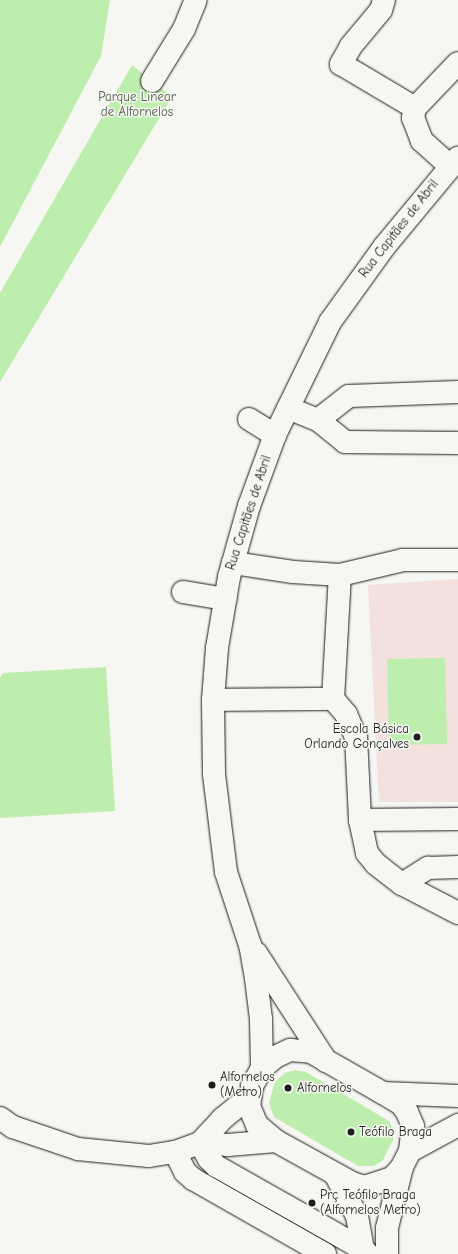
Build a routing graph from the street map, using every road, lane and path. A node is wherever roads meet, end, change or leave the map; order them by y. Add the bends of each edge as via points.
1 (196, 0) edge
2 (384, 0) edge
3 (458, 63) edge
4 (152, 81) dead end
5 (415, 108) junction
6 (456, 161) edge
7 (458, 392) edge
8 (288, 408) junction
9 (249, 419) dead end
10 (318, 420) junction
11 (275, 435) junction
12 (458, 444) edge
13 (458, 560) edge
14 (233, 563) junction
15 (340, 575) junction
16 (183, 592) dead end
17 (225, 599) junction
18 (333, 699) junction
19 (213, 700) junction
20 (458, 819) edge
21 (360, 820) junction
22 (458, 867) edge
23 (402, 884) junction
24 (458, 913) edge
25 (250, 945) junction
26 (326, 1061) junction
27 (262, 1068) junction
28 (383, 1093) junction
29 (458, 1096) edge
30 (249, 1097) junction
31 (0, 1118) edge
32 (458, 1125) edge
33 (276, 1141) junction
34 (200, 1143) junction
35 (175, 1152) junction
36 (406, 1159) junction
37 (335, 1174) junction
38 (365, 1252) edge
39 (325, 1254) edge
40 (387, 1254) edge

1 - 4 street via 184,29
2 - 5 street via 381,10 351,46 341,64
3 - 5 street
5 - 6 street via 413,118 417,132 430,150
6 - 8 street, Rua Capitães de Abril via 343,300
7 - 10 street via 349,396
8 - 10 street
8 - 11 street, Rua Capitães de Abril
9 - 11 street
10 - 12 street via 344,442
11 - 14 street, Rua Capitães de Abril via 249,506
13 - 15 street via 402,560
14 - 15 street via 293,572
14 - 17 street, Rua Capitães de Abril
15 - 18 street
16 - 17 street
17 - 19 street, Rua Capitães de Abril via 216,648
18 - 19 street
18 - 21 street via 346,714 356,737
19 - 25 street, Rua Capitães de Abril via 214,774 222,849 230,885
20 - 21 street
21 - 23 street via 367,853 376,864
22 - 23 street via 428,868
23 - 24 street
25 - 26 street
25 - 27 street via 260,1006
26 - 27 street via 311,1052 290,1050 275,1057
26 - 28 street
27 - 30 street
28 - 29 street
28 - 36 street via 401,1104 413,1126
30 - 33 street via 252,1117 262,1130
30 - 34 street via 222,1119
31 - 35 street via 13,1127 78,1149 149,1156
32 - 36 street
33 - 34 street via 228,1145
33 - 37 street
34 - 35 street
34 - 38 street via 216,1166
35 - 39 street via 185,1172 193,1179
36 - 37 street via 383,1183 365,1187
36 - 40 street via 387,1228
37 - 38 street via 357,1216

